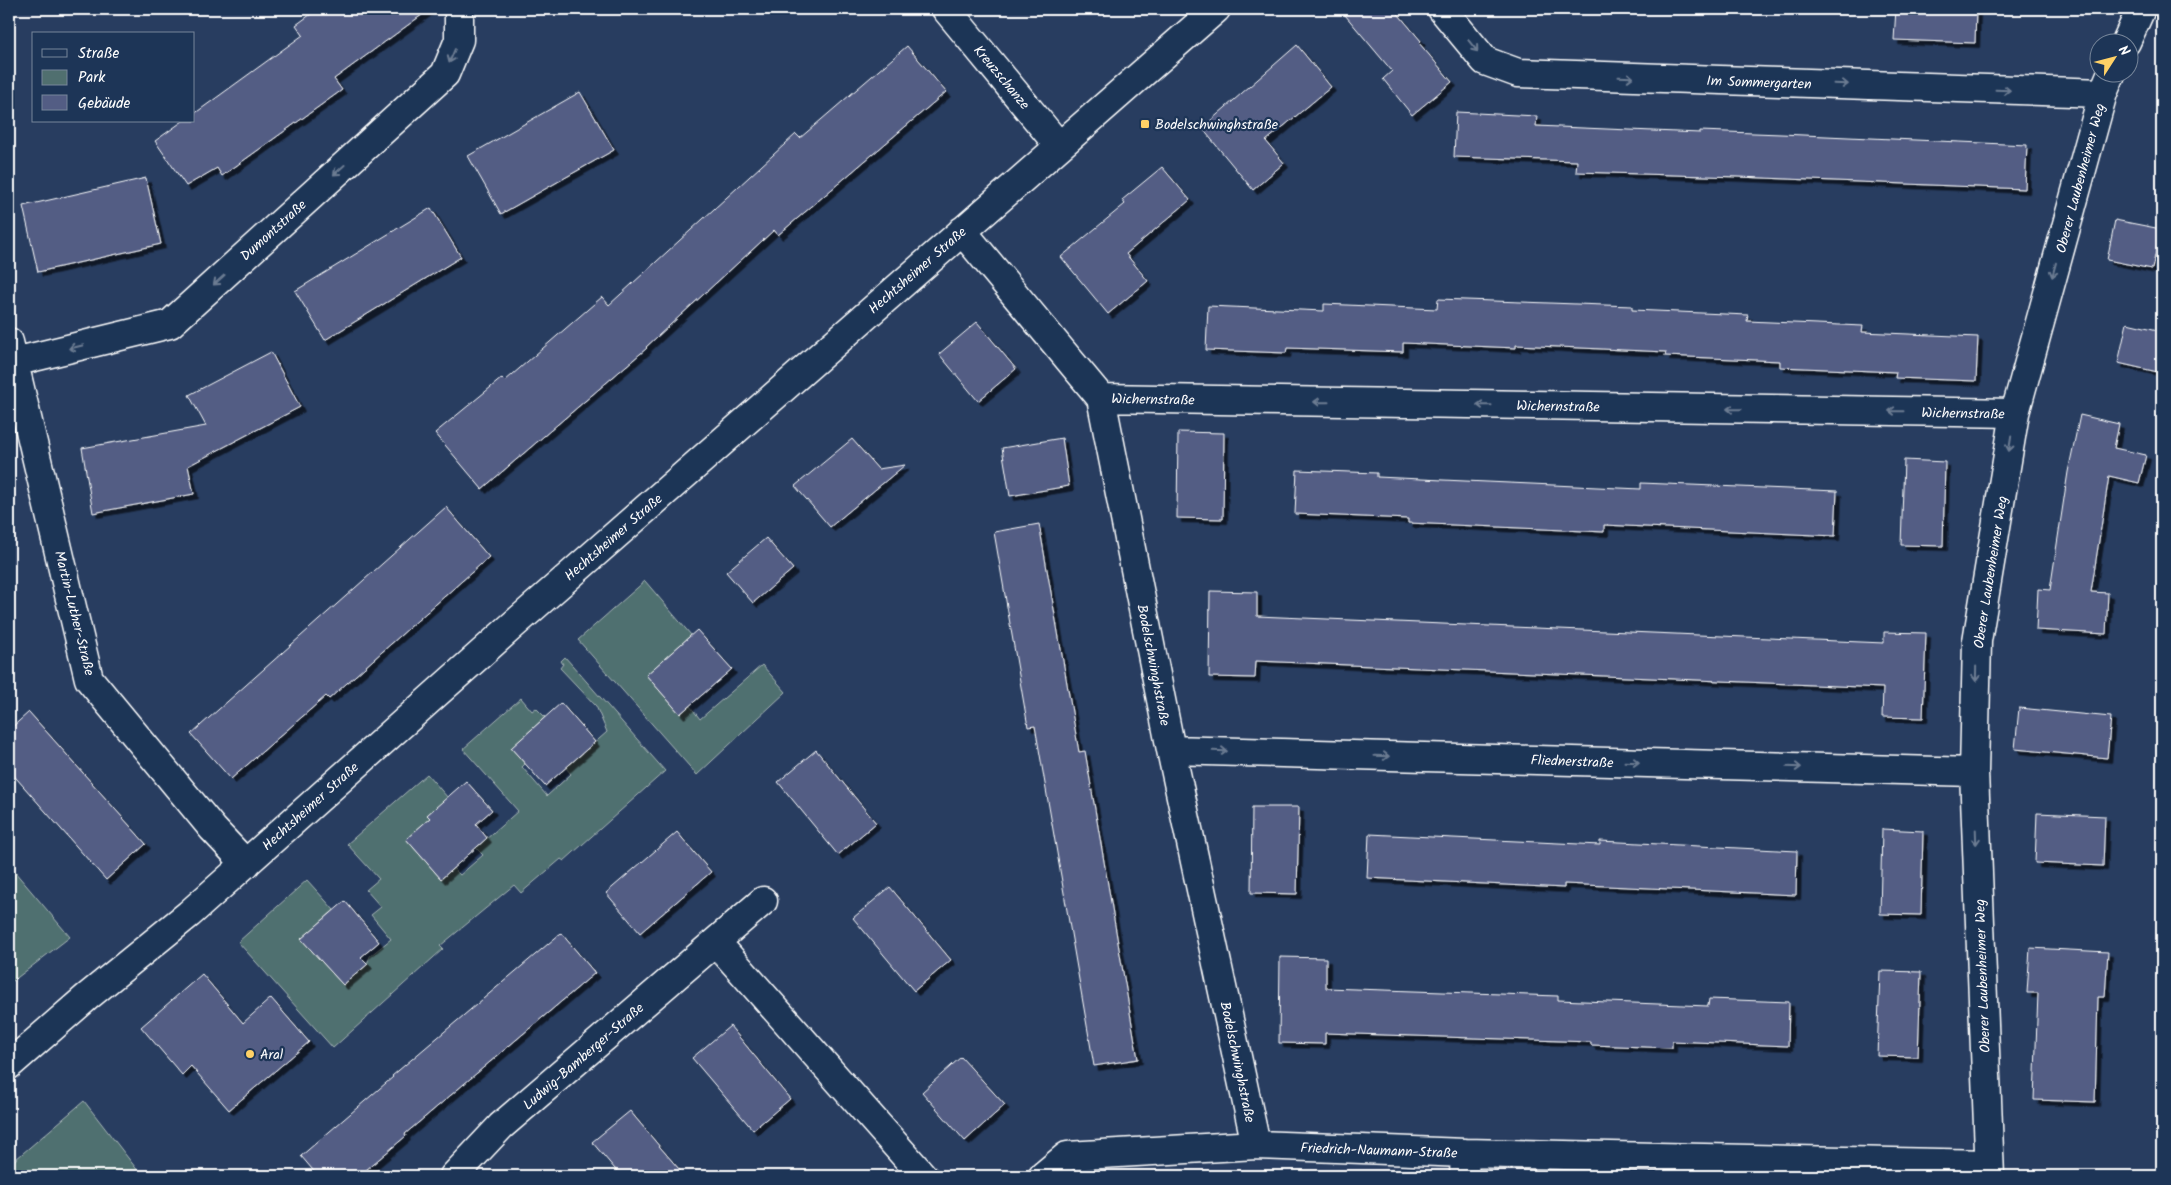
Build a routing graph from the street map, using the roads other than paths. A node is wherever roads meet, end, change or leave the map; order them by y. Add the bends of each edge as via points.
1 (459, 9) edge
2 (946, 9) edge
3 (1216, 9) edge
4 (1442, 9) edge
5 (2141, 9) edge
6 (2131, 32) edge
7 (2108, 83) edge
8 (1059, 146) junction
9 (962, 231) junction
10 (11, 352) edge
11 (1102, 398) junction
12 (2015, 413) junction
13 (1171, 750) junction
14 (1974, 772) junction
15 (246, 864) junction
16 (763, 901) dead end
17 (716, 942) junction
18 (9, 1065) edge
19 (1256, 1145) junction
20 (1465, 1165) edge
21 (1723, 1167) edge
22 (1990, 1170) edge
23 (454, 1176) edge
24 (924, 1176) edge
25 (1043, 1176) edge

1 -> 10 street, Dumontstraße via 459,40 445,74 170,324
2 - 8 street, Kreuzschanze
3 - 8 street, Hechtsheimer Straße
4 -> 7 street, Im Sommergarten via 1485,61 1518,73
5 - 6 street
7 -> 12 street, Oberer Laubenheimer Weg
8 - 9 street, Hechtsheimer Straße
9 - 11 street, Bodelschwinghstraße
9 - 15 street, Hechtsheimer Straße
10 - 15 street, Martin-Luther-Straße via 89,679 213,829
12 -> 11 street, Wichernstraße
11 - 13 street, Bodelschwinghstraße
12 -> 14 street, Oberer Laubenheimer Weg via 1977,641
13 -> 14 street, Fliednerstraße
13 - 19 street, Bodelschwinghstraße
14 -> 22 street, Oberer Laubenheimer Weg
15 - 18 street, Hechtsheimer Straße
16 - 17 street, Ludwig-Bamberger-Straße
17 - 23 street, Ludwig-Bamberger-Straße via 501,1126
17 - 24 street
19 - 20 street, Friedrich-Naumann-Straße
19 - 25 street, Friedrich-Naumann-Straße via 1068,1156
20 - 21 street, Friedrich-Naumann-Straße
21 - 22 street, Friedrich-Naumann-Straße

